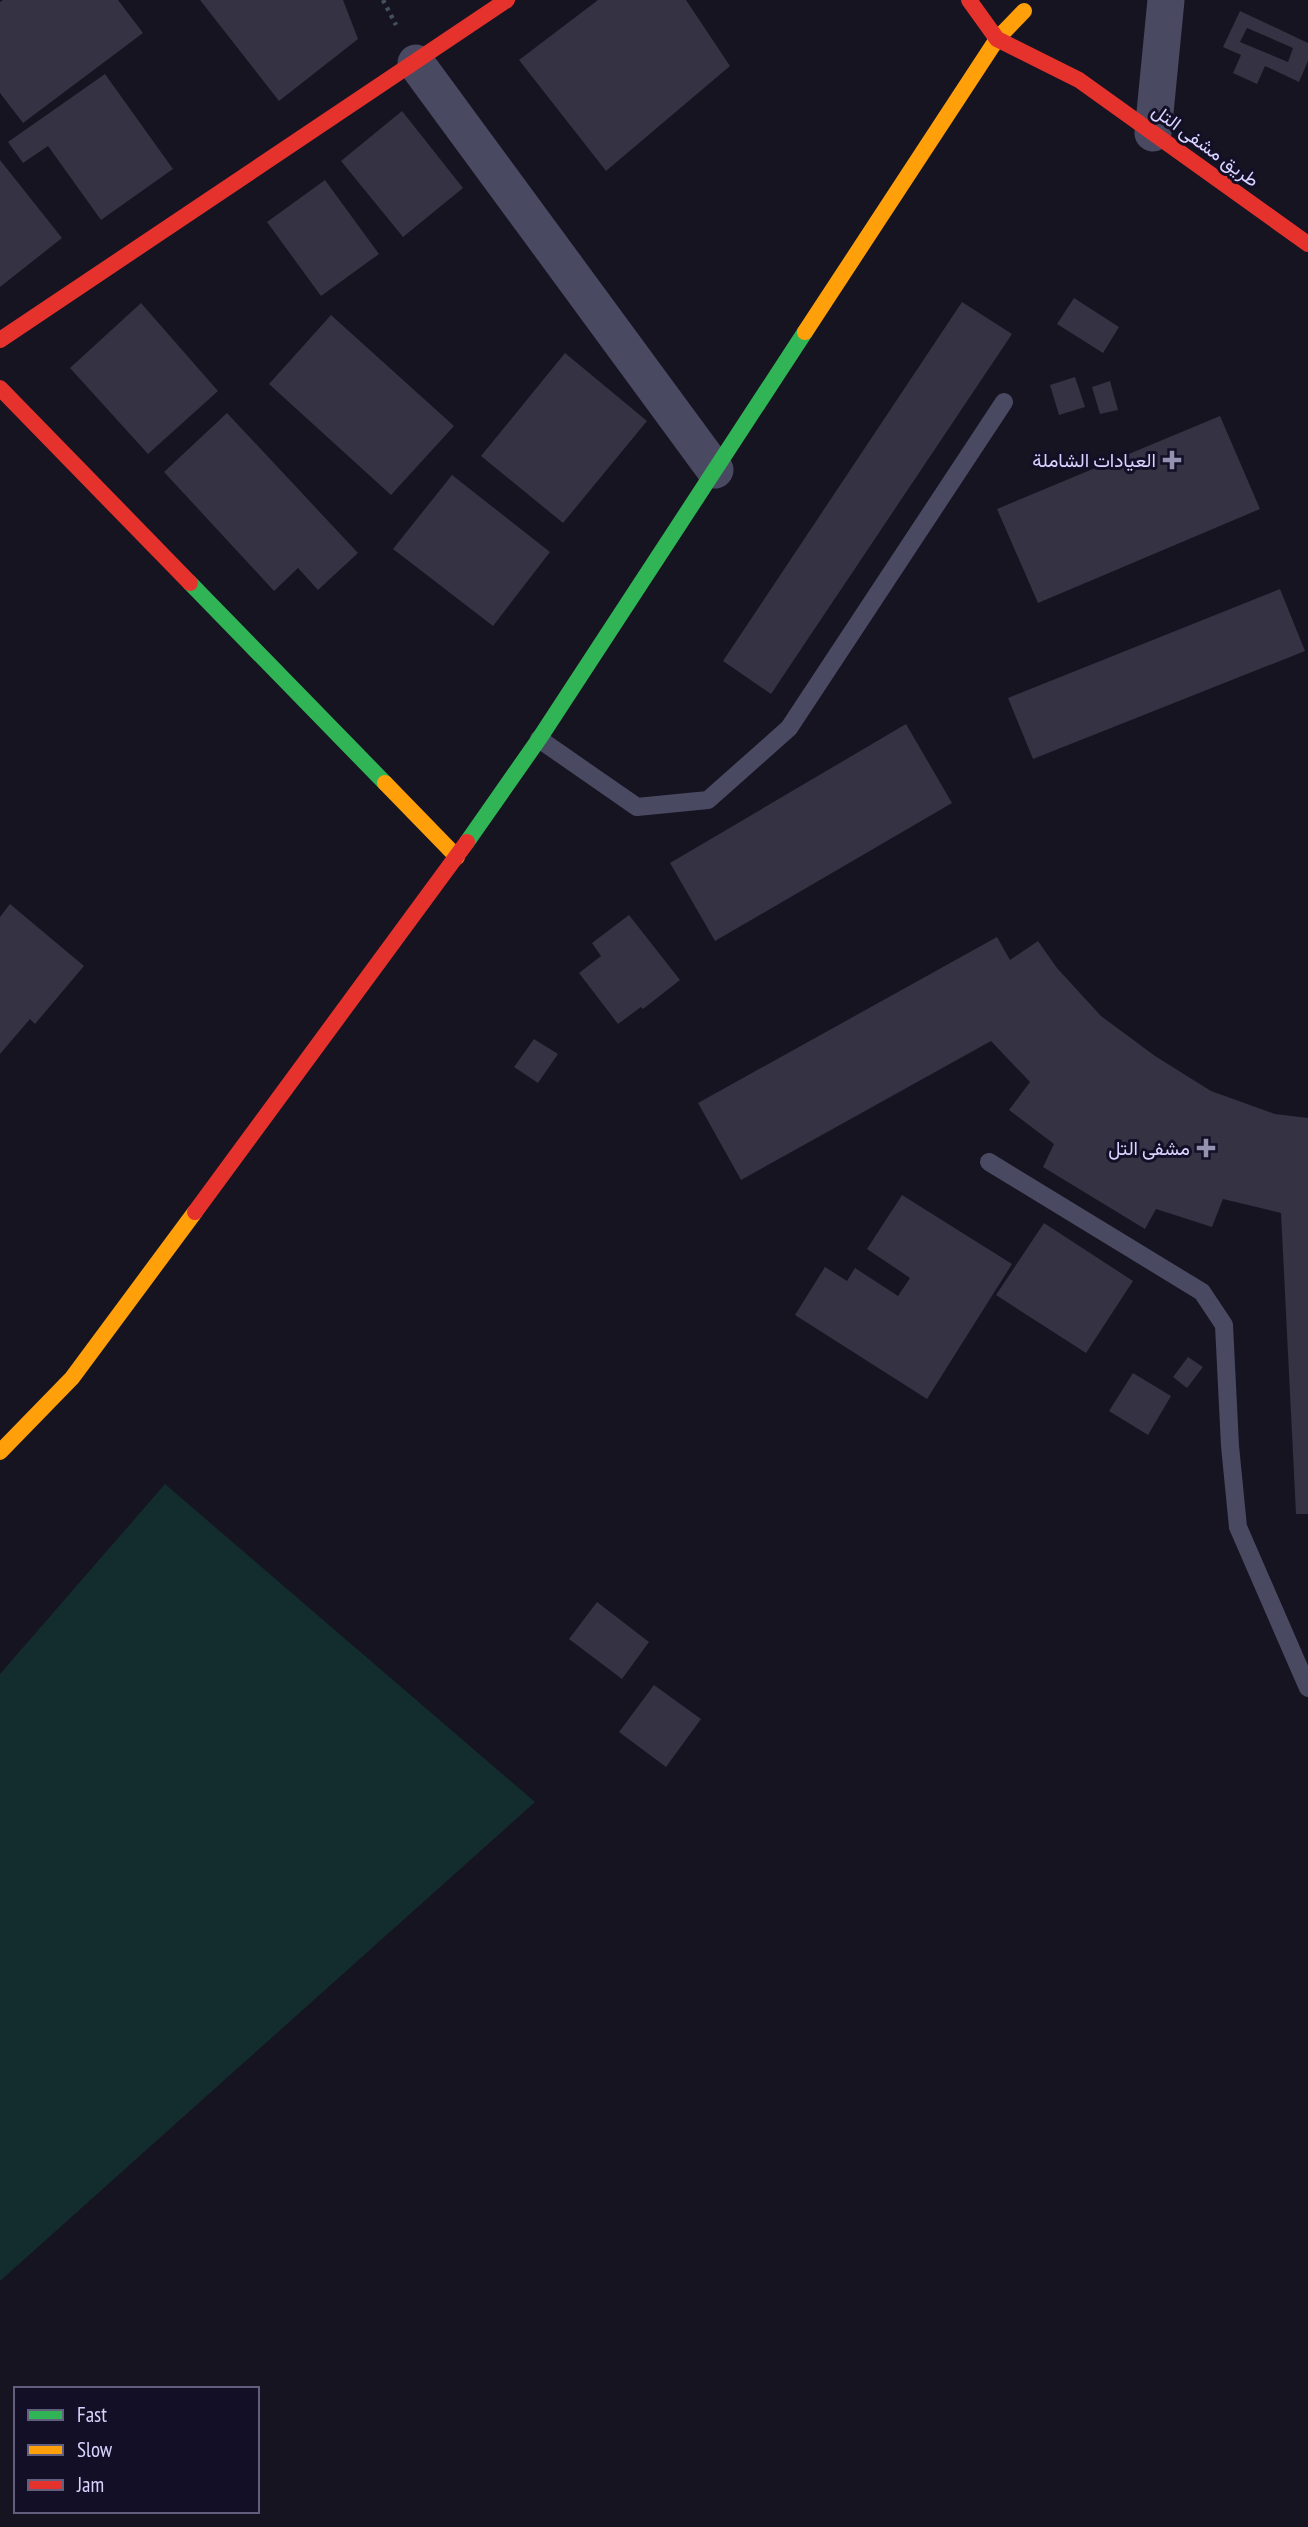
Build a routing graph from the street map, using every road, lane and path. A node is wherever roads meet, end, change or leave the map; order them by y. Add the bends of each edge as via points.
1 (507, 0) edge
2 (969, 0) edge
3 (1166, 0) edge
4 (1024, 11) edge
5 (997, 39) junction
6 (1056, 51) dead end
7 (415, 63) junction
8 (1079, 80) junction
9 (1153, 133) junction
10 (1308, 244) edge
11 (0, 340) edge
12 (0, 388) edge
13 (1004, 402) dead end
14 (715, 470) junction
15 (539, 739) junction
16 (457, 857) junction
17 (989, 1162) dead end
18 (0, 1452) edge
19 (1308, 1688) edge

1 - 7 street
2 - 5 street, طريق مشفى التل
3 - 9 street
4 - 5 street
5 - 8 street, طريق مشفى التل
5 - 14 street
6 - 8 street, طريق مشفى التل
7 - 11 street
7 - 14 street
8 - 9 street, طريق مشفى التل
9 - 10 street, طريق مشفى التل
12 - 16 street
13 - 15 lane via 789,728 708,800 637,807
14 - 15 street
15 - 16 street
16 - 18 street via 72,1378
17 - 19 lane via 1202,1292 1224,1325 1237,1527

